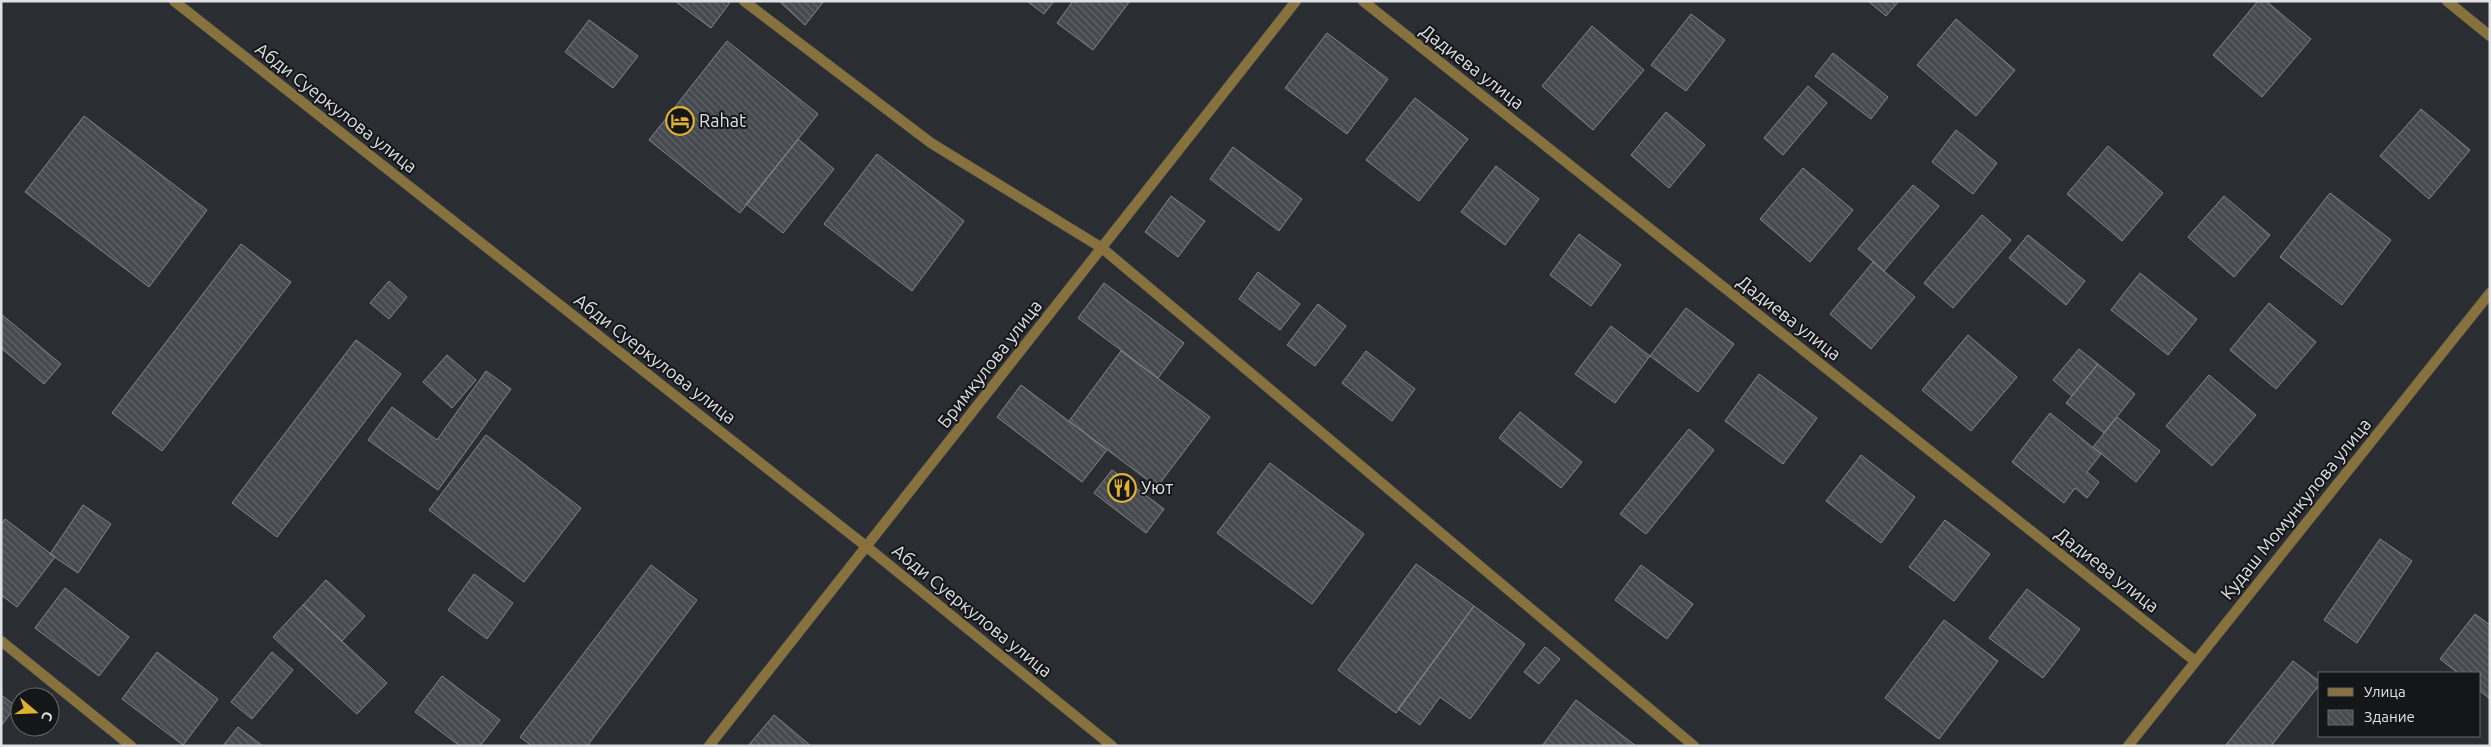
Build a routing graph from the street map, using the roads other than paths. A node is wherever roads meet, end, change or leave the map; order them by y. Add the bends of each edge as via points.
1 (174, 1) edge
2 (744, 1) edge
3 (1296, 1) edge
4 (1363, 1) edge
5 (2447, 1) edge
6 (2490, 36) edge
7 (1102, 248) junction
8 (2490, 293) edge
9 (866, 547) junction
10 (1, 641) edge
11 (2195, 661) junction
12 (131, 746) edge
13 (709, 746) edge
14 (1112, 746) edge
15 (1694, 746) edge
16 (2128, 746) edge

1 - 9 street, Абди Суеркулова улица
2 - 7 street via 931,143
3 - 7 street, Бримкулова улица
4 - 11 street, Дадиева улица
5 - 6 street
7 - 9 street, Бримкулова улица
7 - 15 street
8 - 11 street, Кудаш Момункулова улица
9 - 13 street, Бримкулова улица
9 - 14 street, Абди Суеркулова улица
10 - 12 street
11 - 16 street, Кудаш Момункулова улица

